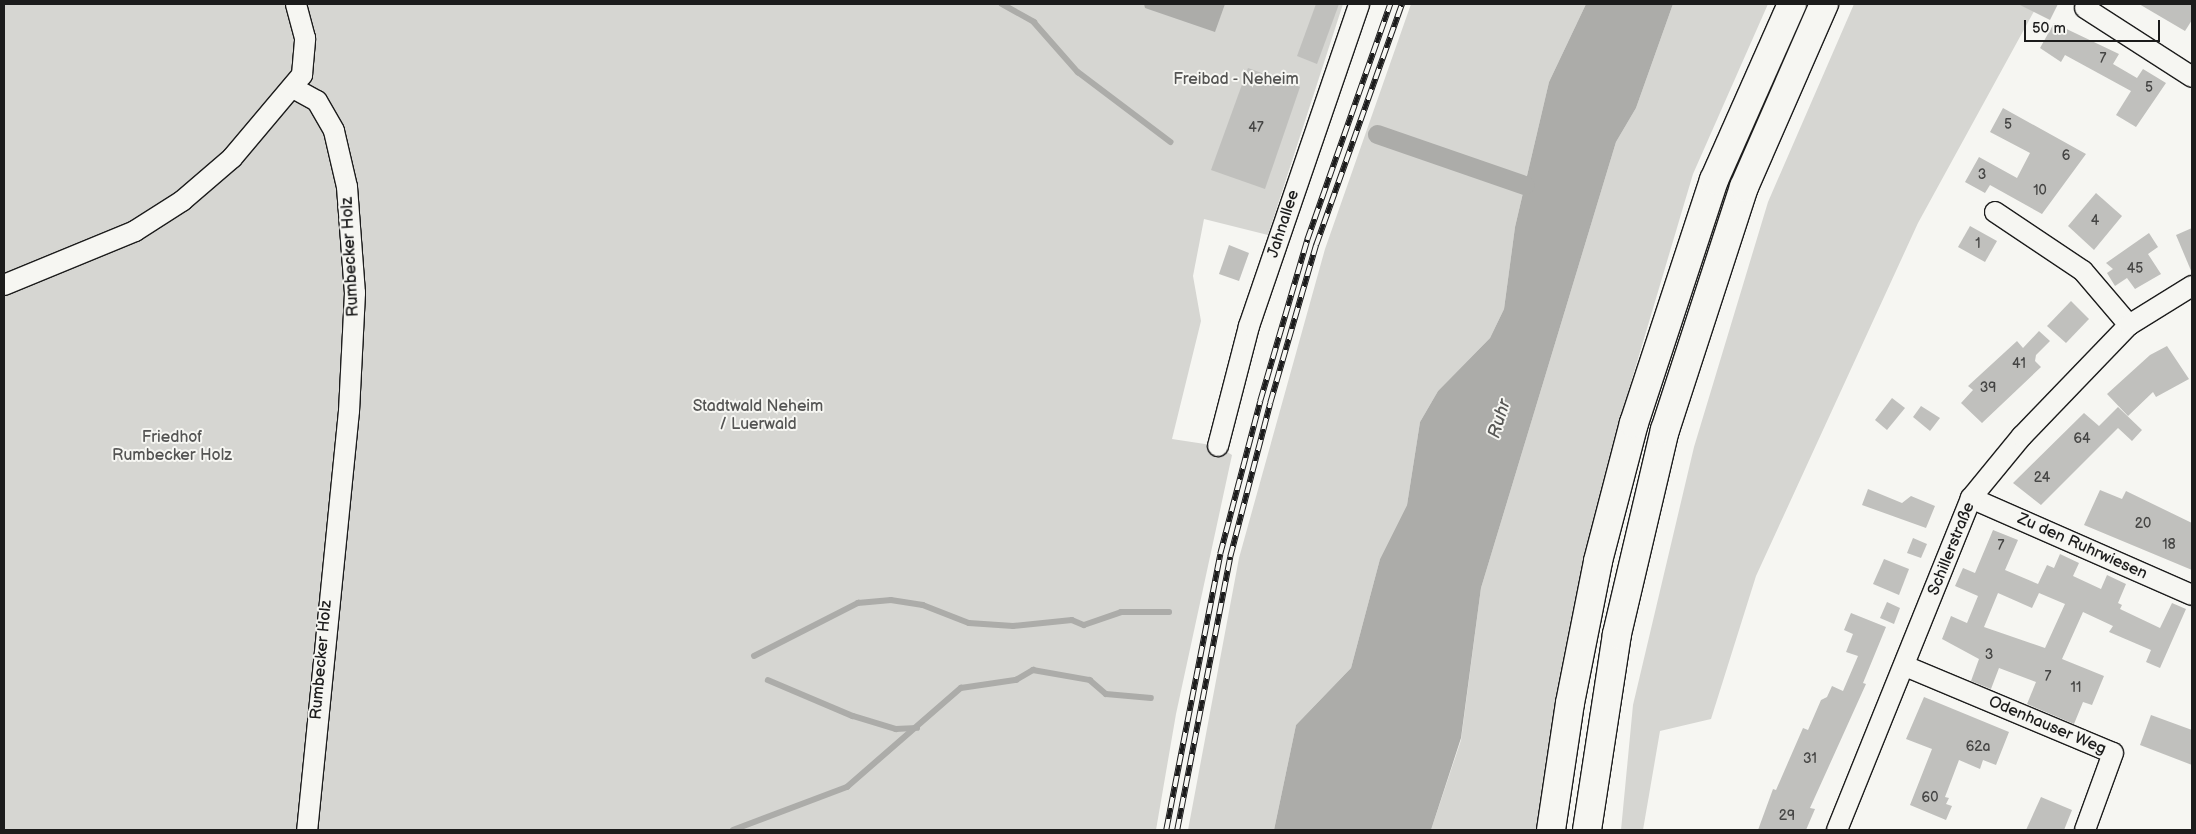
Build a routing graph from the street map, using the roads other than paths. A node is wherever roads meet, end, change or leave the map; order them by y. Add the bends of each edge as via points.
1 (296, 4) edge
2 (1359, 4) edge
3 (1792, 4) edge
4 (1824, 4) edge
5 (2085, 8) dead end
6 (2192, 76) edge
7 (295, 89) junction
8 (1995, 212) dead end
9 (4, 285) edge
10 (2192, 286) edge
11 (2129, 325) junction
12 (1218, 446) dead end
13 (1972, 498) junction
14 (2192, 595) edge
15 (1905, 666) junction
16 (307, 830) edge
17 (1551, 830) edge
18 (1587, 830) edge
19 (1837, 830) edge
20 (2085, 830) edge

1 - 7 street via 306,56
2 - 12 street, Jahnallee via 1249,326
3 - 17 highway via 1714,180 1634,423 1596,570 1570,703
4 - 18 highway via 1744,187 1665,430 1617,634
5 - 6 street
7 - 9 street via 232,158 170,210 135,231
7 - 16 street, Rumbecker Holz via 317,101 334,131 347,187 355,293 348,411
8 - 11 street via 2083,271
10 - 11 street, Schillerstraße
11 - 13 street, Schillerstraße via 2022,436
13 - 14 street, Zu den Ruhrwiesen
13 - 15 street, Schillerstraße
15 - 19 street, Schillerstraße
15 - 20 street, Odenhauser Weg via 2113,754

